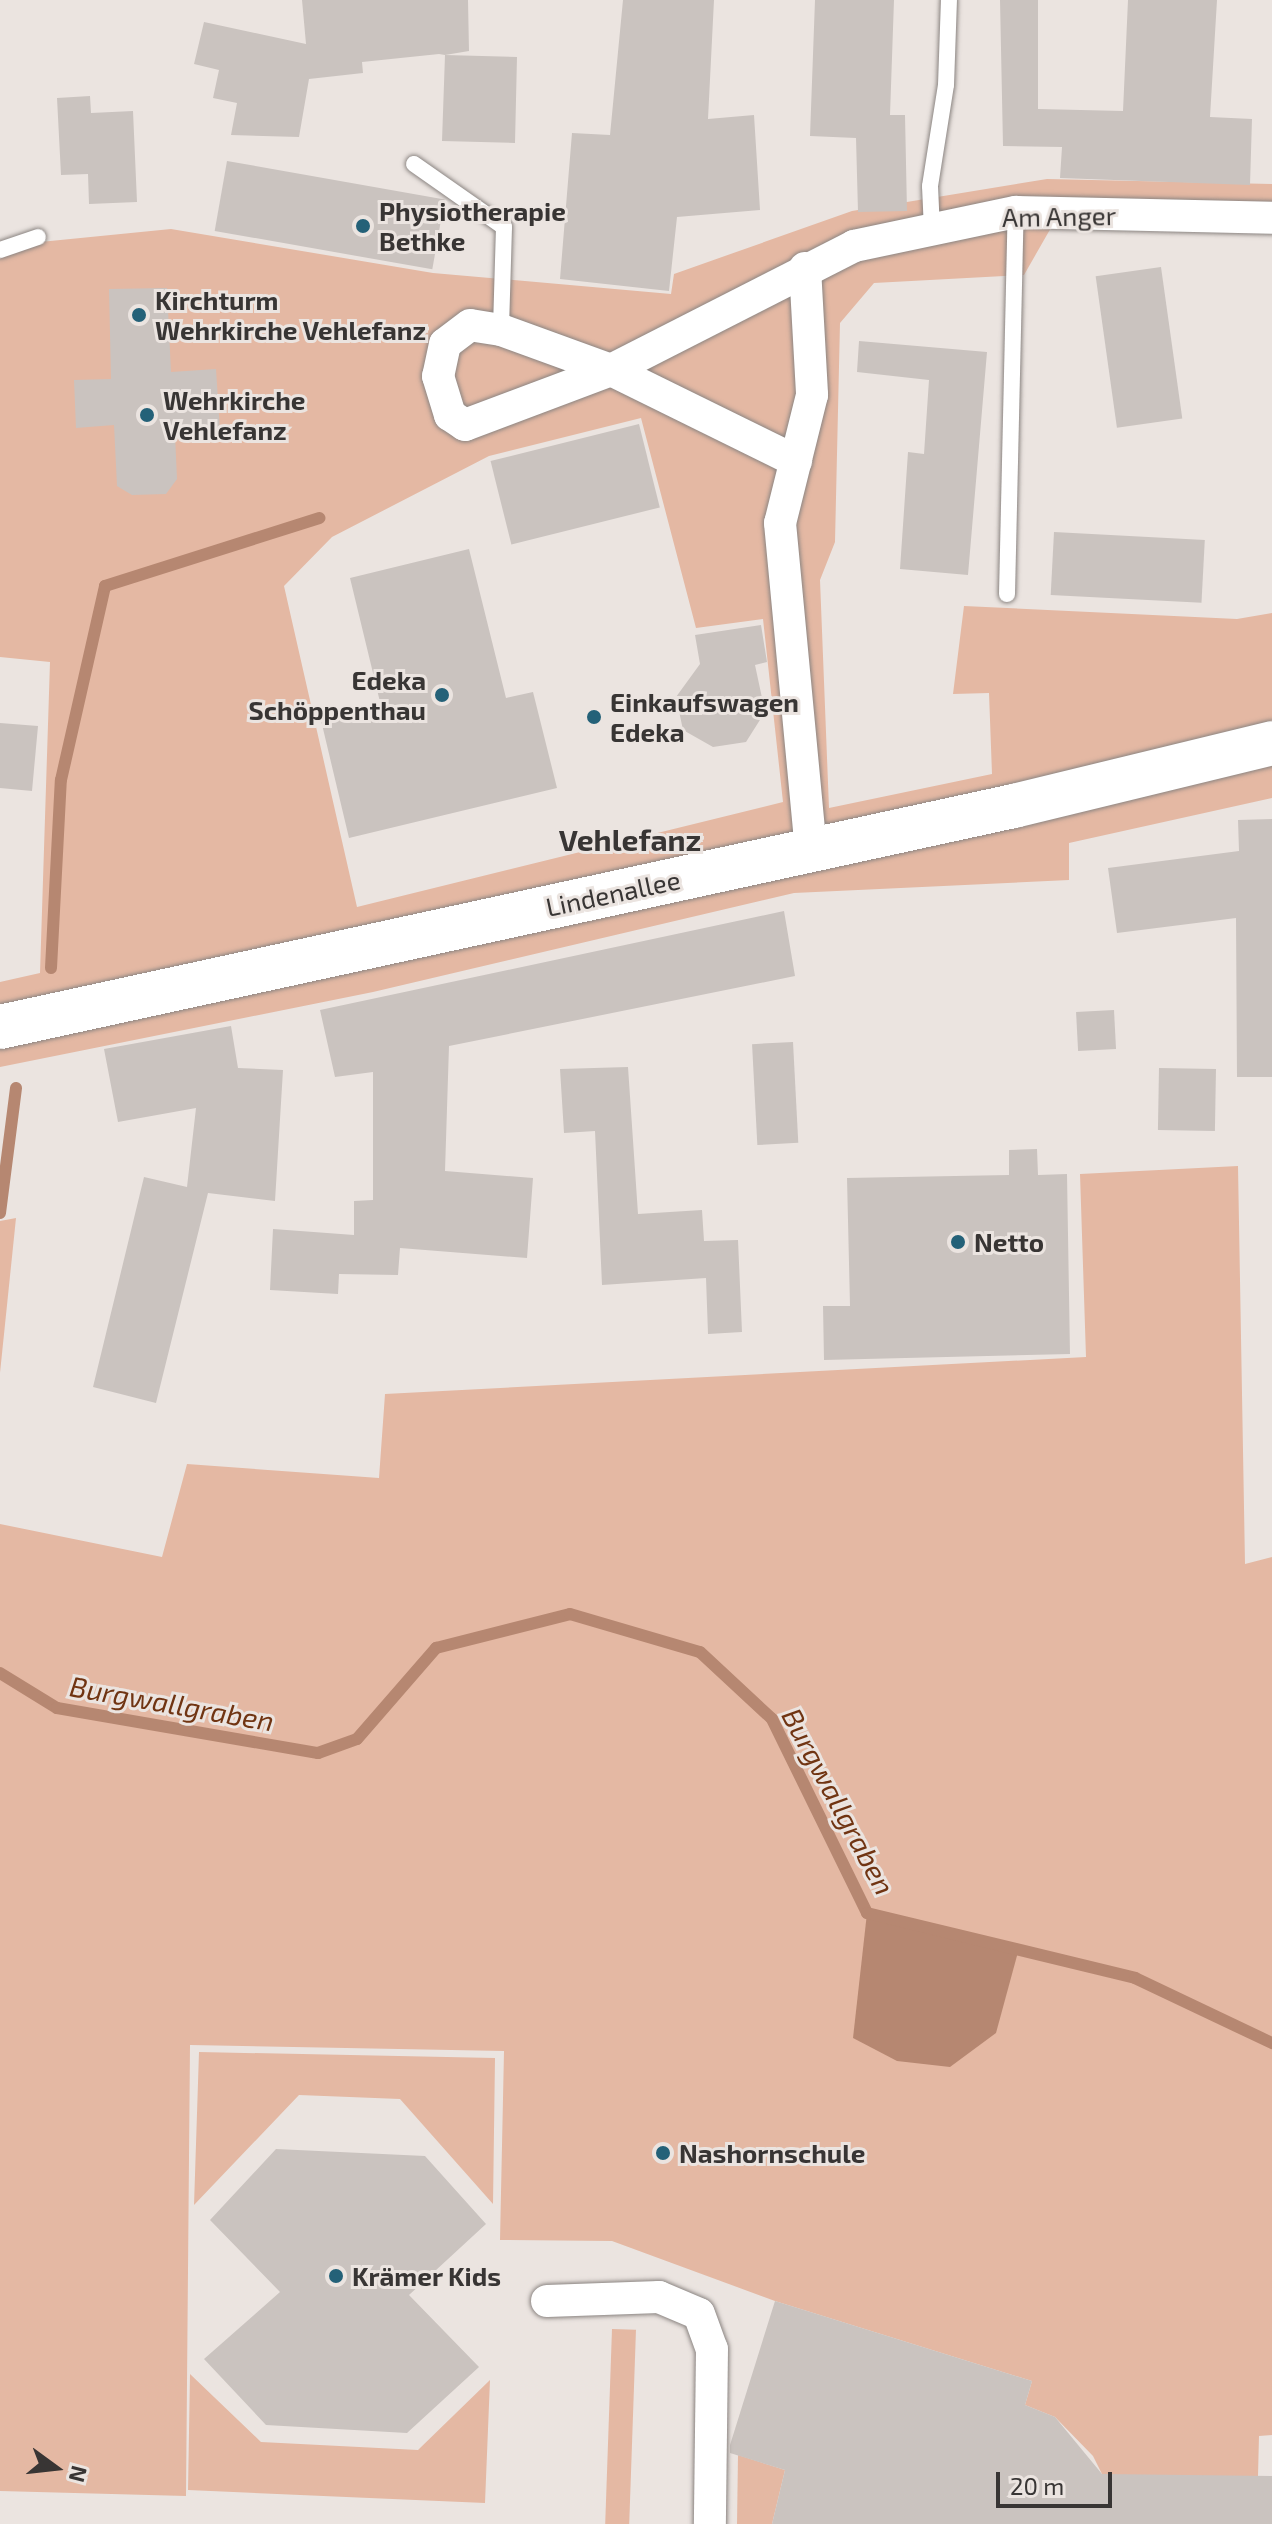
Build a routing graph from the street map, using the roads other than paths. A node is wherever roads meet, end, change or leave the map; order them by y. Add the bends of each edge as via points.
1 (949, 0) edge
2 (414, 164) dead end
3 (1016, 212) junction
4 (1272, 218) edge
5 (932, 230) junction
6 (38, 237) dead end
7 (0, 250) edge
8 (805, 268) junction
9 (501, 330) junction
10 (611, 370) junction
11 (796, 461) junction
12 (1007, 594) dead end
13 (1272, 743) edge
14 (811, 850) junction
15 (0, 1027) edge
16 (547, 2301) dead end
17 (710, 2524) edge

1 - 5 lane via 946,85 930,186
2 - 9 lane via 504,227
3 - 4 street, Am Anger
3 - 5 street, Am Anger
3 - 12 lane
5 - 8 street, Am Anger via 854,246
6 - 7 lane
8 - 10 street, Am Anger
8 - 11 street via 812,395
9 - 10 street, Am Anger
9 - 10 street, Am Anger via 470,325 445,344 438,376 450,415 465,425
10 - 11 street, Am Anger
11 - 14 street via 780,523
13 - 14 main road, Lindenallee
14 - 15 main road, Lindenallee
16 - 17 street via 659,2297 699,2314 712,2349

